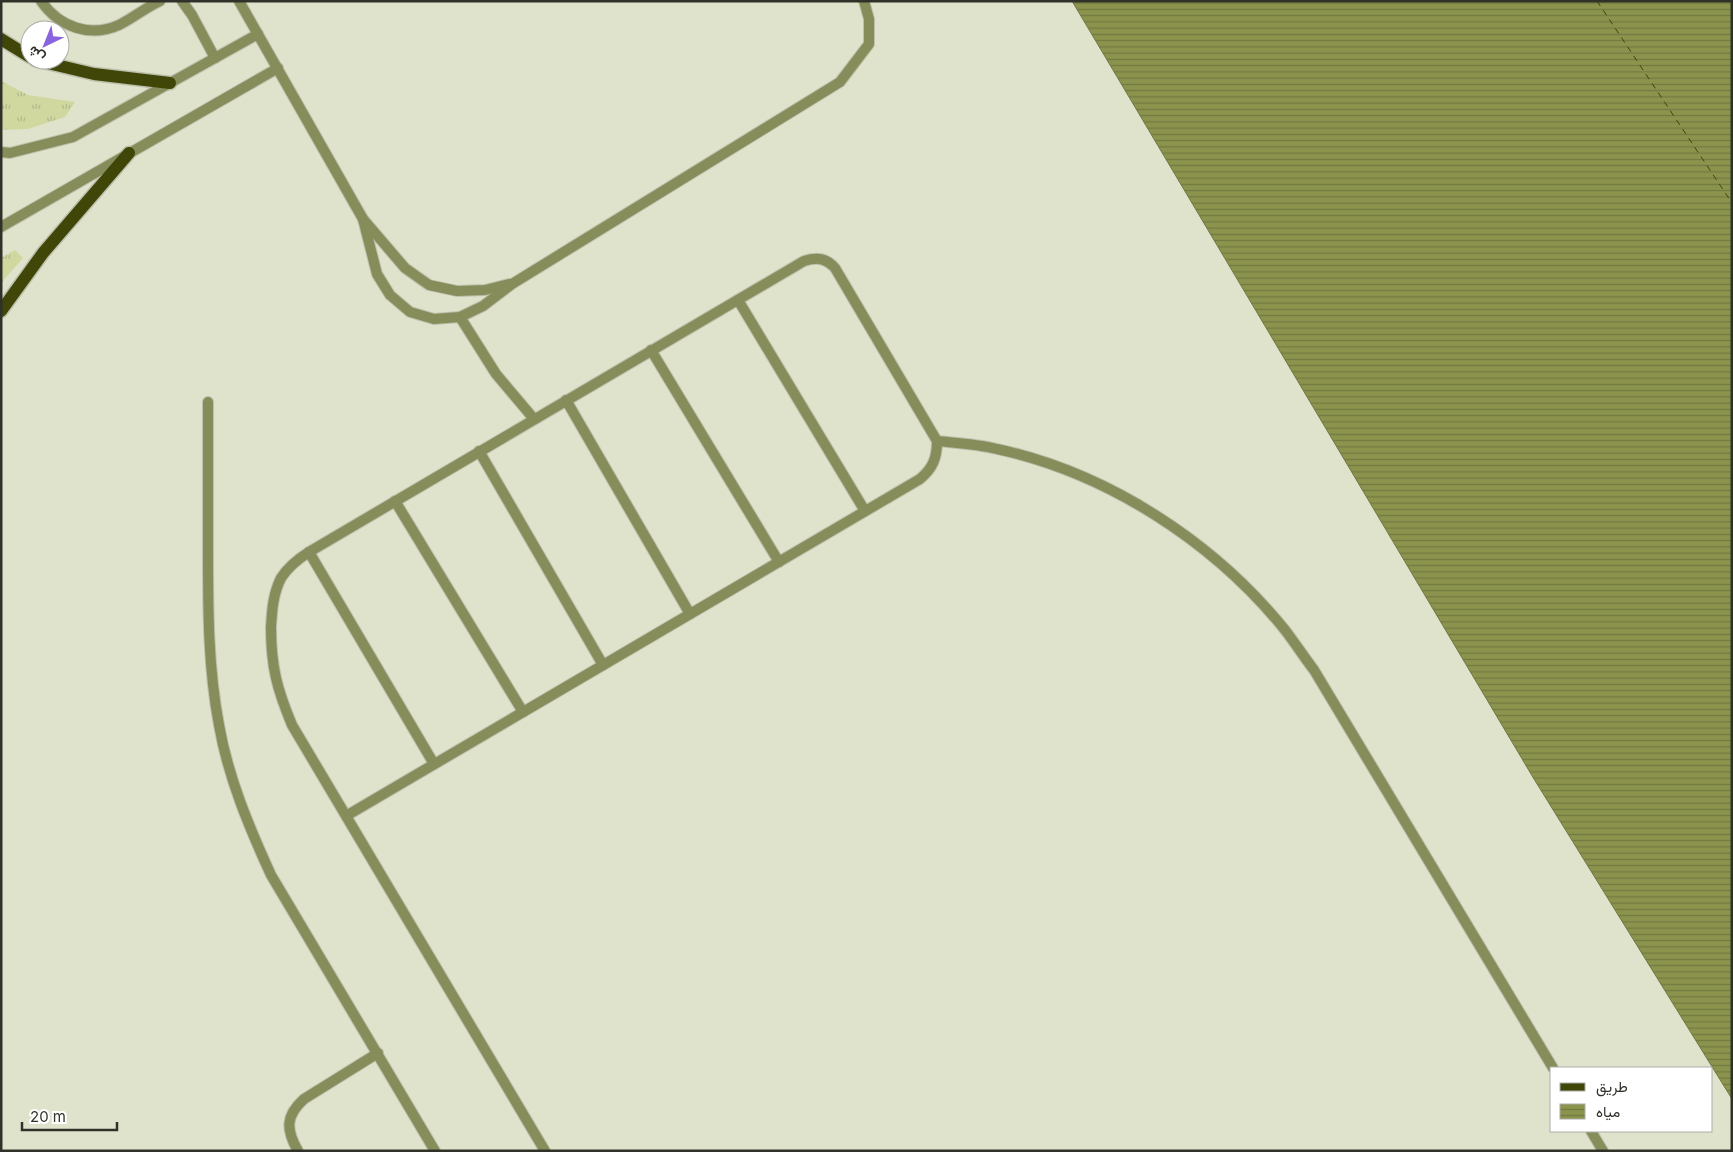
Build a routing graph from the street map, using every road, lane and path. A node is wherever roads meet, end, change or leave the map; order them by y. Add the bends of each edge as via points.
1 (41, 1) edge
2 (160, 1) edge
3 (182, 1) edge
4 (239, 1) edge
5 (864, 1) edge
6 (143, 5) edge
7 (258, 34) junction
8 (1, 39) edge
9 (20, 51) edge
10 (215, 58) junction
11 (70, 68) edge
12 (278, 68) junction
13 (170, 83) junction
14 (1, 152) edge
15 (129, 153) junction
16 (363, 219) junction
17 (1, 226) edge
18 (512, 284) junction
19 (738, 300) junction
20 (1, 311) edge
21 (460, 318) junction
22 (651, 350) junction
23 (566, 400) junction
24 (208, 402) dead end
25 (534, 419) junction
26 (937, 441) junction
27 (479, 451) junction
28 (395, 501) junction
29 (865, 511) junction
30 (309, 552) junction
31 (779, 562) junction
32 (690, 614) junction
33 (603, 665) junction
34 (523, 712) junction
35 (434, 764) junction
36 (346, 816) junction
37 (378, 1053) junction
38 (1552, 1067) edge
39 (1592, 1132) edge
40 (298, 1151) edge
41 (435, 1151) edge
42 (545, 1151) edge
43 (1603, 1151) edge

1 - 6 lane via 54,17 86,31 120,24
2 - 6 lane
3 - 10 lane
4 - 7 lane
5 - 18 lane via 869,19 869,44 840,82
7 - 10 lane
7 - 12 lane
8 - 9 main road
10 - 13 lane
11 - 13 main road
12 - 15 lane
12 - 16 lane
13 - 14 lane via 73,137 10,153
15 - 17 lane
15 - 20 main road via 43,253
16 - 18 lane via 405,268 429,285 457,291 485,290
16 - 21 lane via 377,274 390,296 410,312 434,319
18 - 21 lane via 483,306
19 - 22 lane
19 - 26 lane via 804,261 821,258 829,262
19 - 29 lane
21 - 25 lane via 496,374
22 - 23 lane
22 - 31 lane
23 - 25 lane
23 - 32 lane
24 - 37 lane via 208,631 219,726 230,769 249,827 271,875
25 - 27 lane
26 - 29 lane via 937,452 929,471
26 - 38 lane via 996,448 1090,480 1176,529 1252,593 1314,670
27 - 28 lane
27 - 33 lane
28 - 30 lane
28 - 34 lane
29 - 31 lane
30 - 35 lane
30 - 36 lane via 293,563 275,593 271,655 292,725
31 - 32 lane
32 - 33 lane
33 - 34 lane
34 - 35 lane
35 - 36 lane
36 - 42 lane
37 - 40 lane via 296,1106 288,1126
37 - 41 lane
39 - 43 lane

